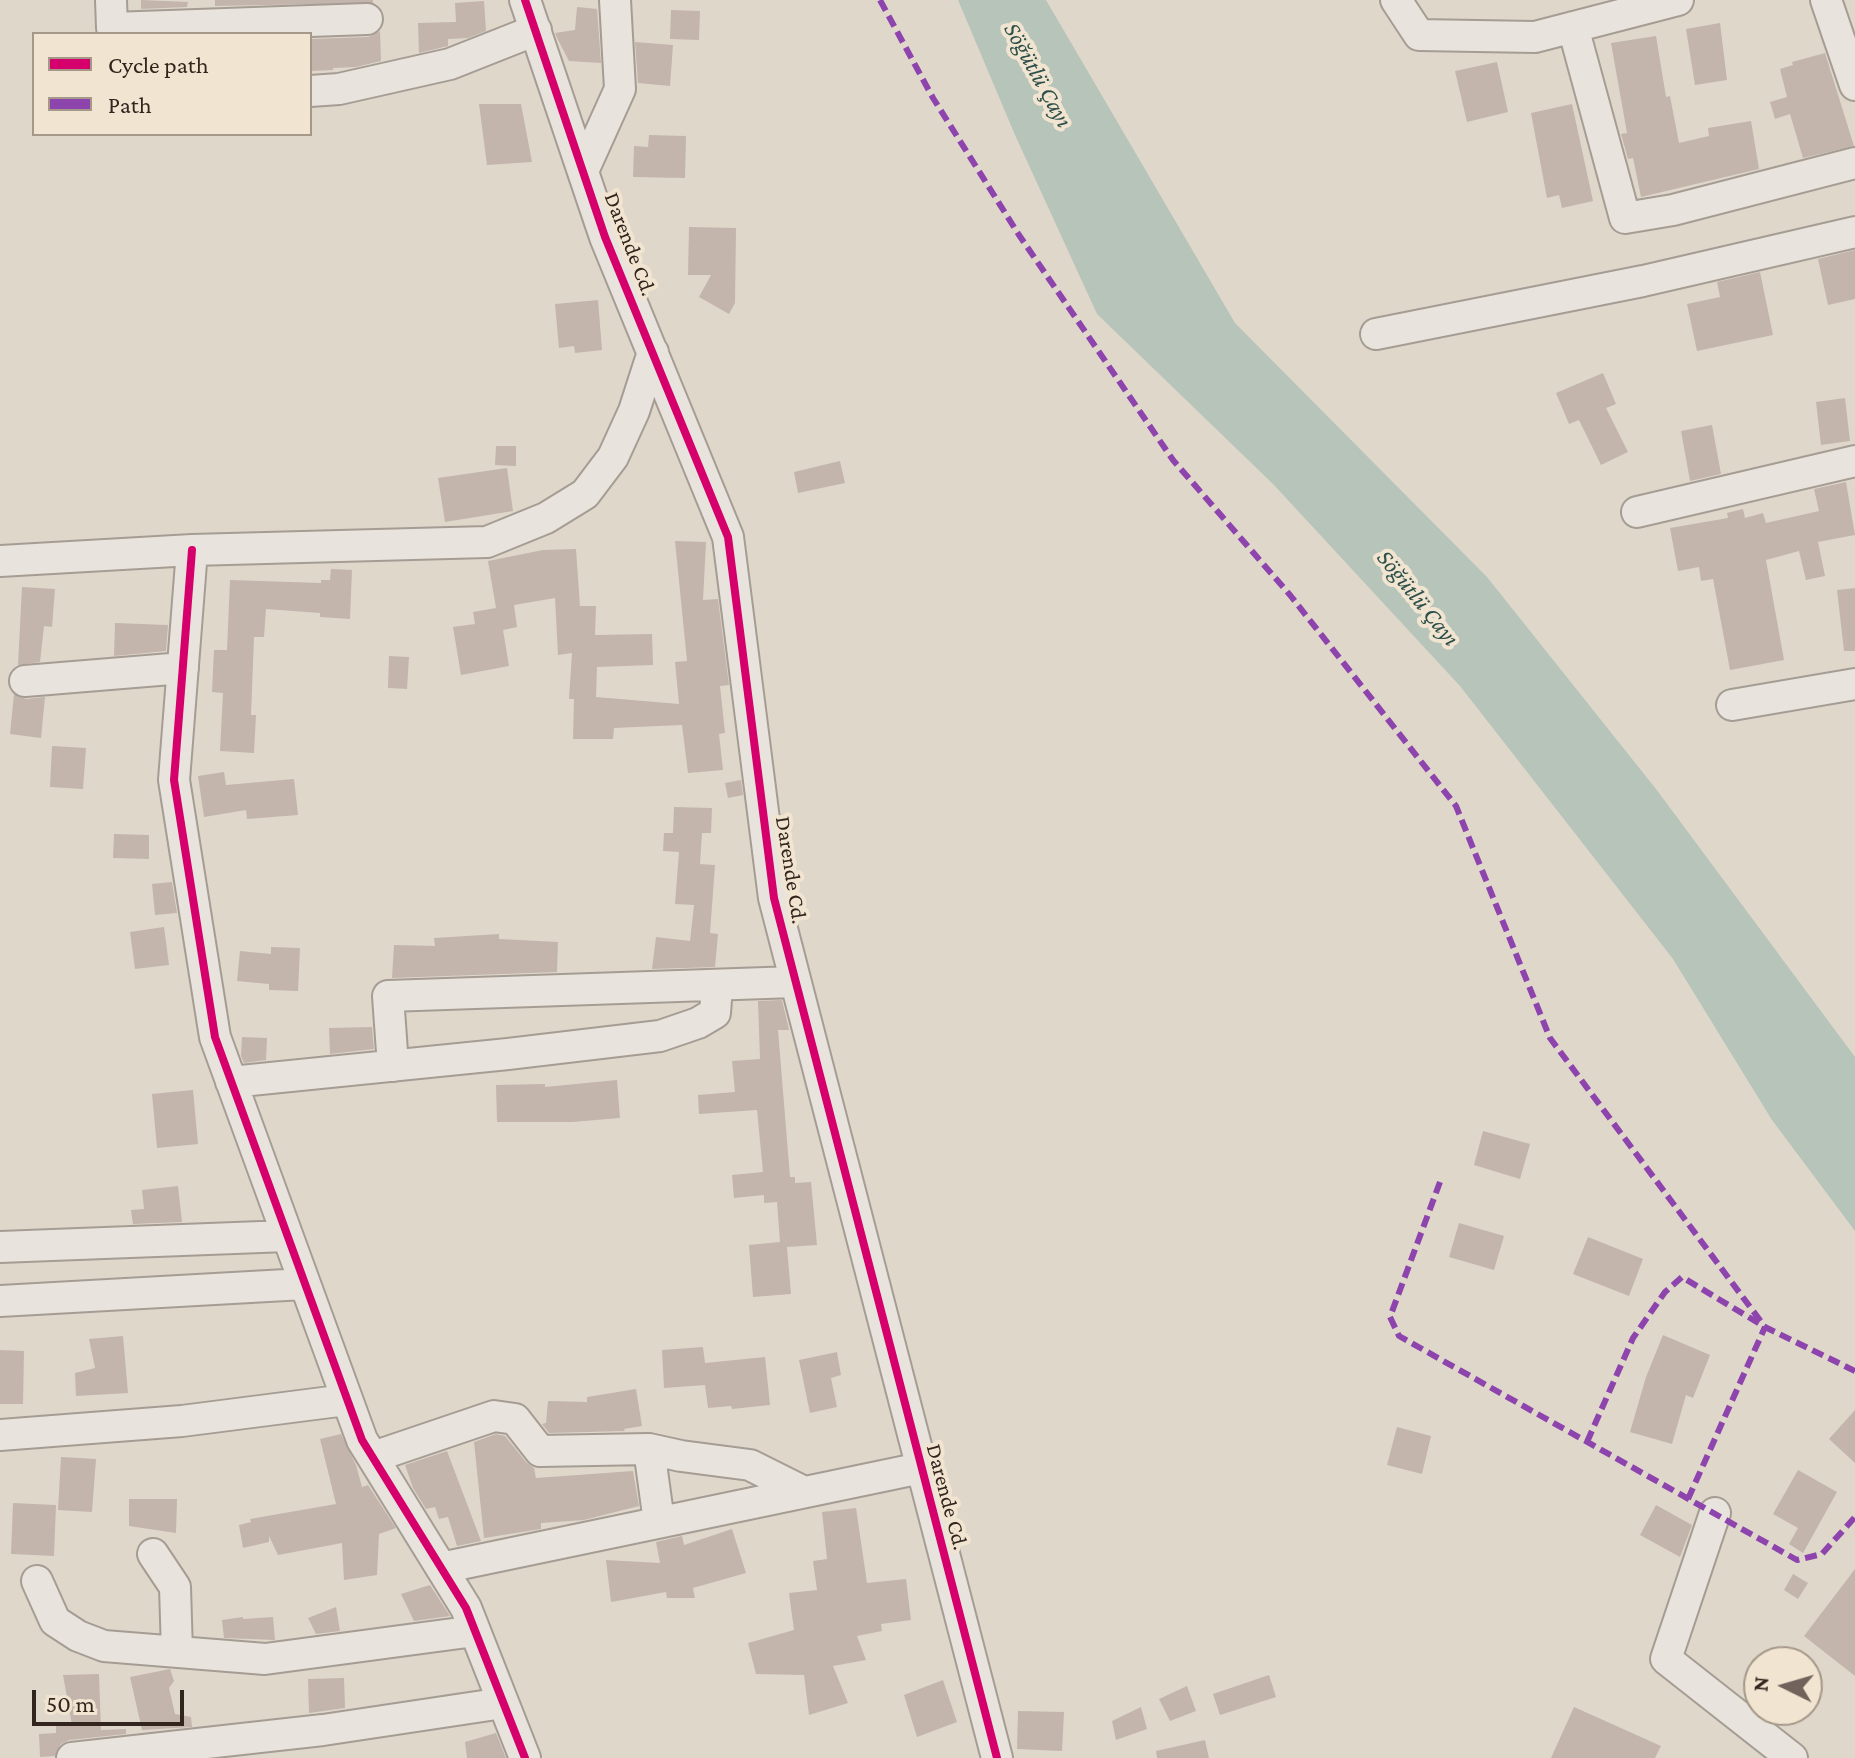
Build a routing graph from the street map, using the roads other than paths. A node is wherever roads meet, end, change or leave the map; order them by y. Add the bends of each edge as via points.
1 (525, 0) edge
2 (615, 0) edge
3 (1396, 0) edge
4 (1678, 0) edge
5 (1826, 0) edge
6 (1583, 17) edge
7 (367, 19) dead end
8 (111, 21) edge
9 (536, 30) junction
10 (1855, 85) edge
11 (312, 91) edge
12 (1855, 163) edge
13 (583, 171) junction
14 (1855, 232) edge
15 (1376, 334) dead end
16 (653, 352) junction
17 (1855, 461) edge
18 (1637, 512) dead end
19 (192, 550) junction
20 (0, 561) edge
21 (183, 668) junction
22 (25, 681) dead end
23 (1855, 684) edge
24 (1732, 705) dead end
25 (795, 982) junction
26 (717, 986) junction
27 (393, 1066) junction
28 (231, 1082) junction
29 (287, 1236) junction
30 (0, 1247) edge
31 (304, 1284) junction
32 (0, 1301) edge
33 (346, 1400) junction
34 (0, 1435) edge
35 (649, 1449) junction
36 (373, 1457) junction
37 (921, 1468) junction
38 (804, 1492) junction
39 (1715, 1513) dead end
40 (659, 1522) junction
41 (153, 1554) dead end
42 (441, 1568) junction
43 (37, 1581) dead end
44 (475, 1631) junction
45 (177, 1652) junction
46 (503, 1703) junction
47 (72, 1758) edge
48 (525, 1758) edge
49 (997, 1758) edge
50 (1792, 1758) edge

1 - 9 street, Darende Cd.
2 - 13 street via 620,89
3 - 6 street via 1419,35 1535,37
4 - 6 street
5 - 10 street
6 - 12 street via 1625,218
7 - 8 street
9 - 11 street via 450,64
9 - 13 street, Darende Cd.
13 - 16 street, Darende Cd.
14 - 15 street
16 - 19 street via 613,457 585,494 546,518 487,542
16 - 25 street, Darende Cd. via 728,537 774,898
17 - 18 street
19 - 20 street
19 - 21 street
21 - 22 street
21 - 28 street via 174,780 215,1037
23 - 24 street
25 - 26 street
25 - 37 street, Darende Cd.
26 - 27 street via 715,1013 660,1036
26 - 27 street via 388,996
27 - 28 street
28 - 29 street
29 - 30 street
29 - 31 street
31 - 32 street
31 - 33 street
33 - 34 street via 182,1421
33 - 36 street
35 - 36 street via 540,1451 515,1419 494,1416
35 - 38 street via 750,1465
35 - 40 street
36 - 42 street
37 - 38 street
37 - 49 street, Darende Cd.
38 - 40 street
39 - 50 street via 1666,1659
40 - 42 street
41 - 45 street via 175,1587
42 - 44 street
43 - 45 street via 55,1621 78,1636 104,1646
44 - 45 street via 265,1659
44 - 46 street
46 - 47 street
46 - 48 street

